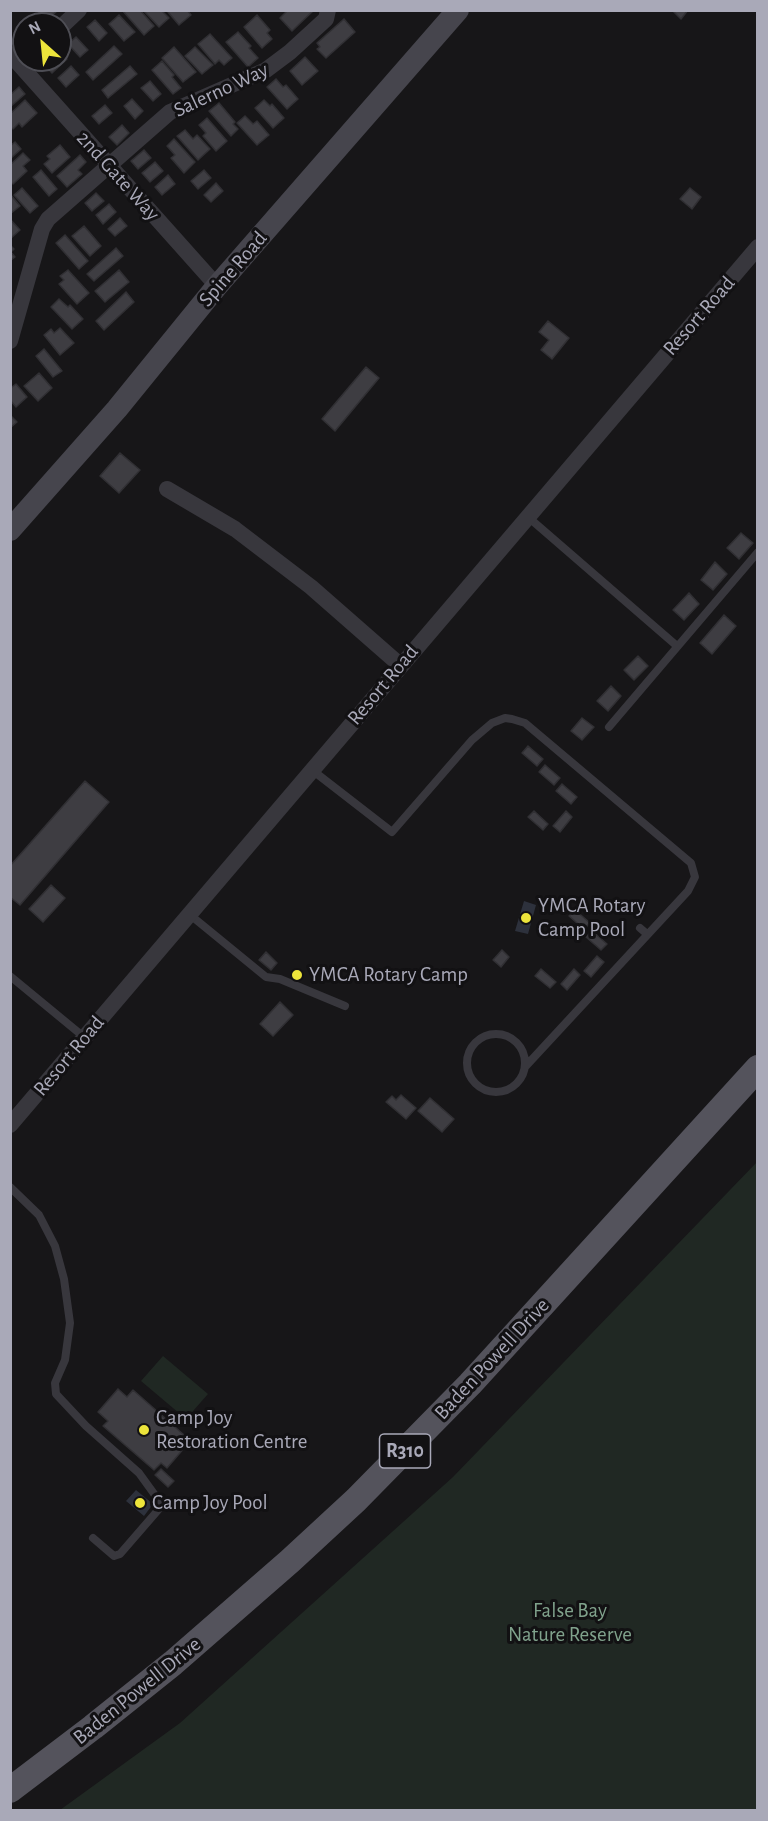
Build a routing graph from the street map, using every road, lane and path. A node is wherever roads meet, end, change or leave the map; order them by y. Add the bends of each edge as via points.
1 (328, 10) edge
2 (458, 10) edge
3 (24, 72) edge
4 (108, 165) junction
5 (756, 251) edge
6 (217, 286) junction
7 (12, 335) edge
8 (166, 489) dead end
9 (527, 516) junction
10 (10, 530) edge
11 (758, 552) edge
12 (677, 646) junction
13 (400, 665) junction
14 (609, 727) dead end
15 (312, 770) junction
16 (189, 914) junction
17 (640, 928) dead end
18 (647, 934) junction
19 (10, 976) edge
20 (345, 1006) dead end
21 (84, 1037) junction
22 (525, 1067) junction
23 (758, 1068) edge
24 (10, 1125) edge
25 (10, 1187) edge
26 (93, 1538) dead end
27 (10, 1790) edge

1 - 4 street, Salerno Way via 326,19 276,64 253,78 170,112
2 - 6 main road, Spine Road
3 - 4 street, 2nd Gate Way
4 - 6 street, 2nd Gate Way
4 - 7 street, Salerno Way via 44,224
5 - 9 street, Resort Road
6 - 10 main road, Spine Road via 117,409
8 - 13 street via 235,529 311,587
9 - 12 lane
9 - 13 street, Resort Road
11 - 12 lane
12 - 14 lane
13 - 15 street, Resort Road
15 - 16 street, Resort Road
15 - 18 lane via 392,832 472,740 492,723 505,718 525,723 691,863 695,877 688,891
16 - 20 lane via 266,977
16 - 21 street, Resort Road
17 - 18 lane
18 - 22 lane
19 - 21 lane
21 - 24 street, Resort Road
22 - 22 lane via 512,1086 489,1091 471,1077 467,1059 478,1040 500,1034 519,1045
23 - 27 main road, Baden Powell Drive / R310 via 470,1384 356,1500 165,1669
25 - 26 lane via 39,1215 55,1246 64,1279 69,1341 55,1383 56,1394 139,1473 160,1502 159,1509 120,1554 114,1556

